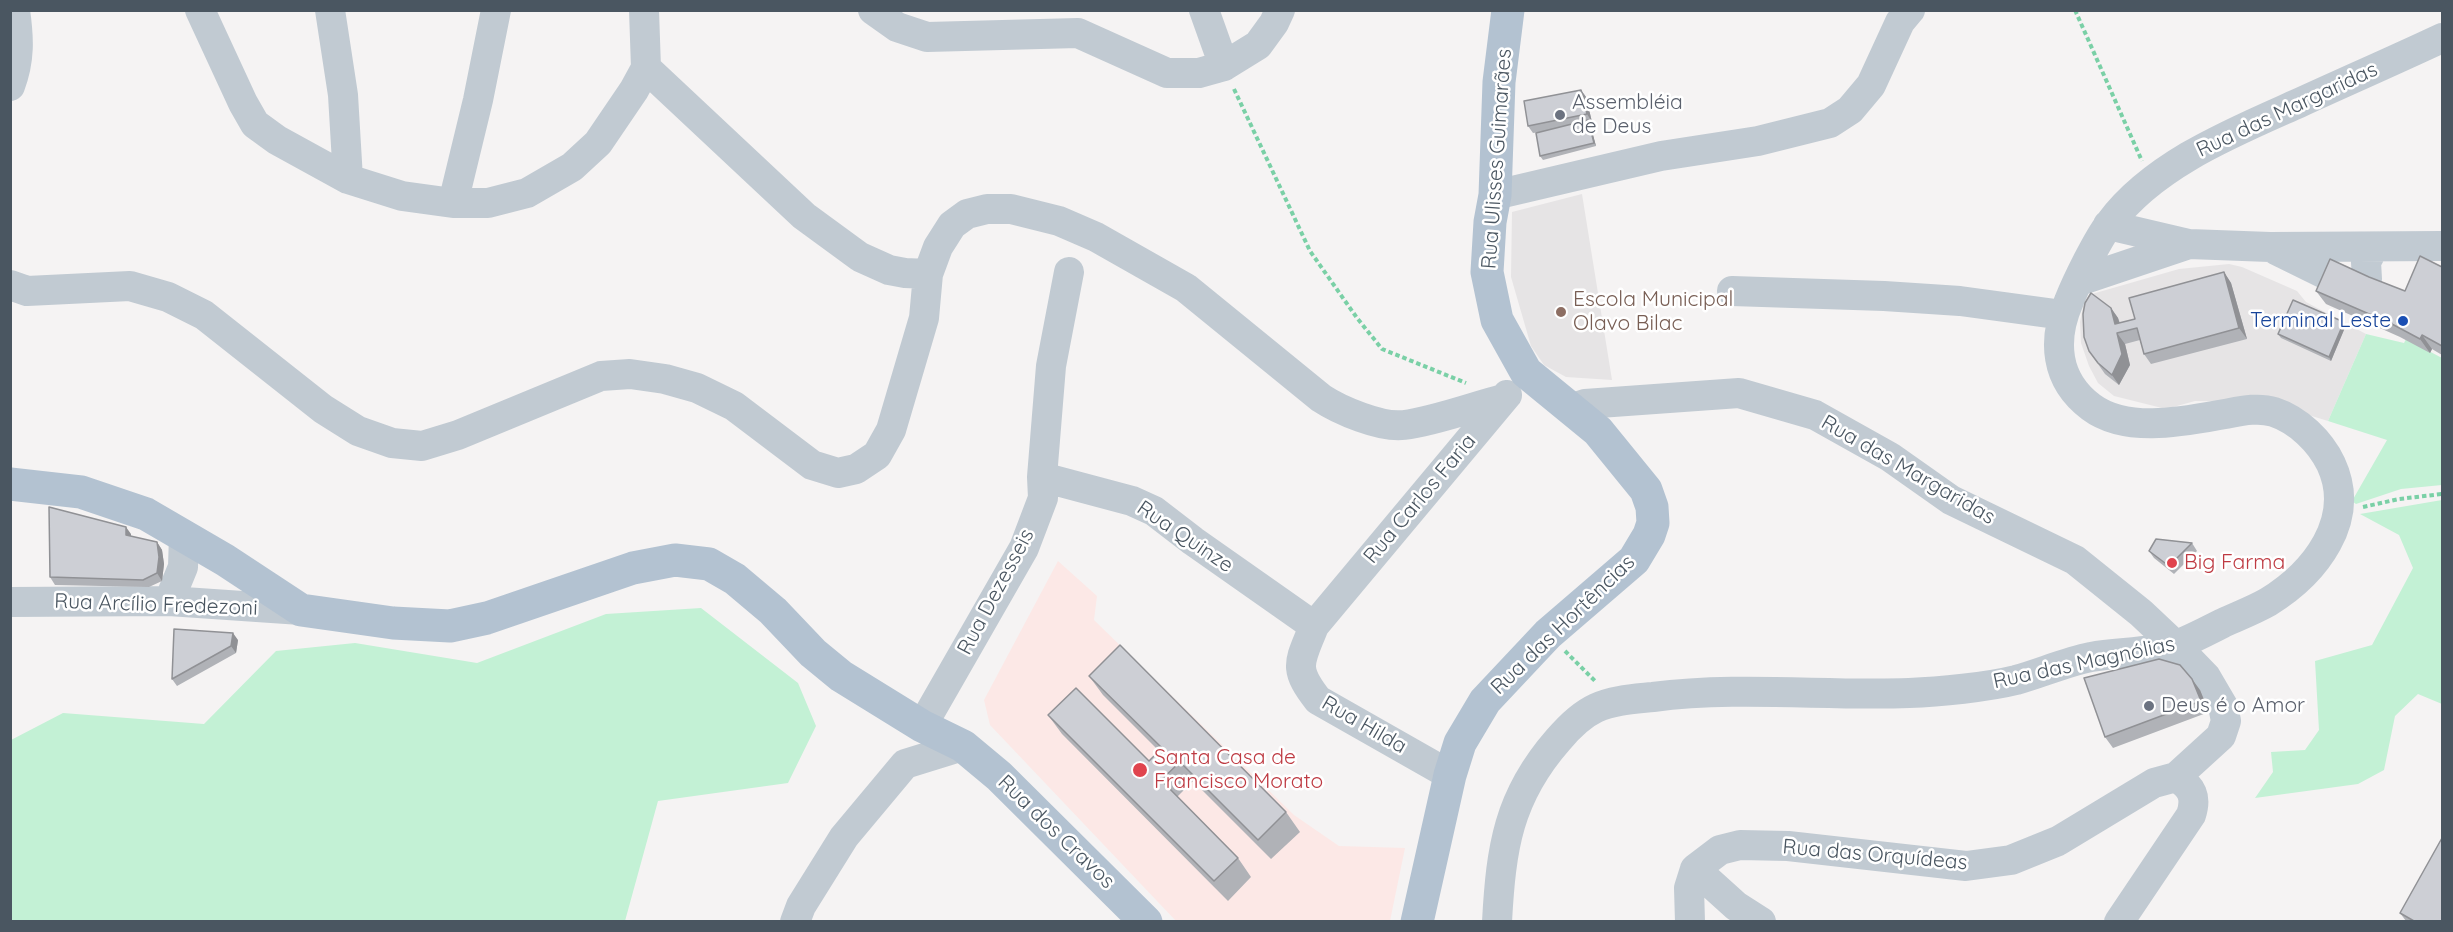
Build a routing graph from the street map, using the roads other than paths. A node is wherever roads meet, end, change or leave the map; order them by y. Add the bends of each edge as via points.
1 (15, 10) edge
2 (200, 10) edge
3 (330, 10) edge
4 (496, 10) edge
5 (644, 10) edge
6 (873, 10) edge
7 (1204, 10) edge
8 (1280, 10) edge
9 (1508, 10) edge
10 (1910, 10) edge
11 (2442, 38) edge
12 (1224, 66) junction
13 (646, 68) junction
14 (10, 86) edge
15 (348, 179) junction
16 (1495, 195) junction
17 (453, 203) junction
18 (1059, 221) junction
19 (2108, 225) junction
20 (1096, 237) junction
21 (2189, 244) junction
22 (2442, 246) edge
23 (2270, 247) junction
24 (2374, 247) junction
25 (2415, 271) edge
26 (1069, 272) junction
27 (928, 274) junction
28 (2367, 279) edge
29 (2337, 280) edge
30 (2079, 281) junction
31 (10, 285) edge
32 (1732, 291) dead end
33 (2063, 315) junction
34 (1526, 372) junction
35 (1503, 399) junction
36 (1570, 409) junction
37 (1042, 477) junction
38 (10, 484) edge
39 (184, 535) junction
40 (169, 601) junction
41 (10, 602) edge
42 (301, 610) junction
43 (1314, 626) junction
44 (2175, 645) junction
45 (922, 726) junction
46 (963, 746) junction
47 (1450, 775) junction
48 (2176, 777) junction
49 (1695, 869) junction
50 (795, 921) edge
51 (1146, 921) edge
52 (1417, 921) edge
53 (1497, 921) edge
54 (1690, 921) edge
55 (1761, 921) edge
56 (2119, 921) edge

1 - 14 street via 18,66
2 - 15 street via 255,124
3 - 15 street via 343,95
4 - 17 street
5 - 13 street
6 - 12 street via 897,27 927,37 1078,33 1167,73 1199,73
7 - 12 street
8 - 12 street via 1258,45
9 - 16 main road, Rua Ulisses Guimarães via 1499,82
10 - 16 street via 1900,22 1871,85 1850,110 1830,123 1758,141 1661,156
11 - 19 street, Rua das Margaridas via 2207,144 2152,183
13 - 17 street via 598,143 572,167 527,193 488,203
13 - 27 street via 804,216 860,257 889,270
15 - 17 street via 402,196
16 - 34 main road, Rua Ulisses Guimarães via 1487,272 1497,320
18 - 20 street
18 - 26 street, Rua Dezesseis
18 - 27 street via 1011,209 967,214 952,225
19 - 21 street
19 - 30 street, Rua das Margaridas
20 - 26 street, Rua Dezesseis
20 - 35 street via 1186,288 1339,410 1402,425
21 - 23 street
21 - 30 street
22 - 24 street
23 - 24 street
23 - 29 street
24 - 25 street
24 - 28 street via 2366,262
26 - 37 street, Rua Dezesseis via 1051,366
27 - 31 street via 924,318 891,430 877,454 856,469 838,473 812,465 734,406 697,388 630,374 601,376 422,446 392,444 358,431 323,409 204,315 168,297 130,286 27,291
30 - 33 street, Rua das Margaridas
32 - 33 street via 1949,301
33 - 44 street, Rua das Magnólias via 2059,357 2070,383 2093,409 2139,423 2167,424 2250,410 2271,411 2306,431 2332,466 2339,513 2330,537 2299,579 2269,601
34 - 35 street, Rua Carlos Faria
34 - 36 main road, Rua das Hortências
35 - 43 street, Rua Carlos Faria
36 - 44 street, Rua das Margaridas via 1585,404 1739,393 1815,415 1890,457 1950,500 2074,560
36 - 47 main road, Rua das Hortências via 1598,430 1646,490 1653,523 1634,560 1548,634 1485,701 1460,743
37 - 43 street, Rua Quinze via 1132,501 1154,511
37 - 45 street, Rua Dezesseis via 1043,498 1024,548
38 - 39 main road via 81,492 146,514
39 - 40 street via 183,567
39 - 42 main road
40 - 41 street, Rua Arcílio Fredezoni
40 - 42 street, Rua Arcílio Fredezoni
42 - 45 main road, Rua dos Cravos via 393,623 450,626 487,618 633,568 675,560 710,564 773,611 841,676
43 - 47 street, Rua Hilda via 1300,672 1318,700
44 - 48 street, Rua das Orquídeas via 2206,677 2223,706 2226,721 2221,736
44 - 53 street, Rua das Magnólias via 2088,657 2012,681 1914,693 1694,692 1615,702 1594,709 1571,725 1550,748 1515,806 1500,876
45 - 46 main road, Rua dos Cravos
46 - 50 street via 905,764 844,837
46 - 51 main road, Rua dos Cravos via 999,776
47 - 52 main road, Rua das Hortências
48 - 49 street, Rua das Orquídeas via 2154,783 2058,841 2011,860 1966,866 1788,846 1740,845 1720,850
48 - 56 street via 2193,792 2191,815
49 - 54 street via 1689,888
49 - 55 street via 1736,906

